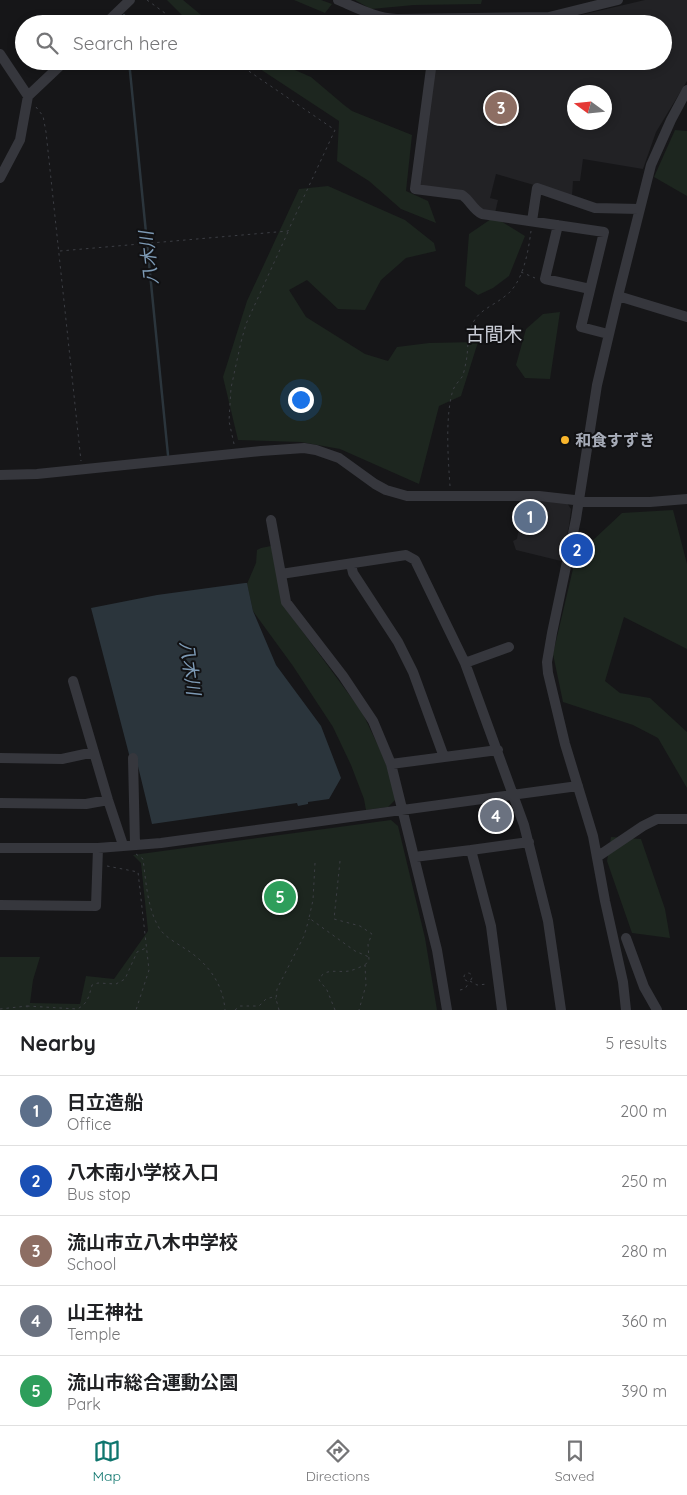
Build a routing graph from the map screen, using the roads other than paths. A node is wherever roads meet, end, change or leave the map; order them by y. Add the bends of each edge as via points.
1 (130, 0) edge
2 (338, 0) edge
3 (618, 0) edge
4 (606, 2) edge
5 (114, 15) edge
6 (378, 15) edge
7 (557, 15) edge
8 (0, 54) edge
9 (55, 70) edge
10 (431, 70) edge
11 (687, 90) edge
12 (28, 96) junction
13 (0, 178) edge
14 (639, 209) junction
15 (532, 221) junction
16 (558, 225) junction
17 (590, 289) junction
18 (618, 296) junction
19 (687, 317) edge
20 (608, 334) junction
21 (0, 475) edge
22 (687, 499) edge
23 (579, 501) junction
24 (272, 520) dead end
25 (351, 564) junction
26 (281, 574) junction
27 (509, 647) dead end
28 (465, 663) junction
29 (73, 681) dead end
30 (498, 750) junction
31 (94, 752) junction
32 (0, 758) edge
33 (133, 758) dead end
34 (444, 758) junction
35 (391, 764) junction
36 (578, 786) junction
37 (513, 794) junction
38 (108, 800) junction
39 (0, 803) edge
40 (403, 809) junction
41 (687, 819) edge
42 (529, 842) junction
43 (135, 844) junction
44 (123, 845) junction
45 (0, 848) edge
46 (98, 848) junction
47 (470, 850) junction
48 (597, 857) junction
49 (414, 858) junction
50 (0, 905) edge
51 (626, 938) dead end
52 (447, 1010) edge
53 (502, 1010) edge
54 (561, 1010) edge
55 (626, 1010) edge
56 (658, 1010) edge

1 - 5 street
2 - 6 street
3 - 4 street
4 - 7 street
8 - 12 street
9 - 12 street
10 - 15 street via 414,189 462,195 482,214
11 - 14 street via 655,155
12 - 13 street via 20,140
14 - 15 street via 595,208 537,188
14 - 18 street
15 - 16 street
16 - 17 street via 546,279
16 - 17 street via 604,232
17 - 20 street via 581,326
18 - 19 street
18 - 20 street
20 - 23 street
21 - 23 street via 295,448 316,450 339,458 375,484 408,496 539,496
22 - 23 street
23 - 36 street via 547,662
24 - 26 street
25 - 26 street
25 - 28 street via 406,555 415,560
25 - 34 street via 352,573 414,672
26 - 35 street via 286,602 338,668 373,721
27 - 28 street
28 - 30 street
29 - 31 street
30 - 34 street
30 - 37 street
31 - 32 street via 62,759
31 - 38 street
33 - 43 street
34 - 35 street
35 - 40 street
36 - 37 street
36 - 48 street
37 - 40 street
37 - 42 street
38 - 39 street via 86,804
38 - 44 street
40 - 43 street
40 - 49 street
41 - 48 street via 658,819
42 - 47 street
42 - 54 street via 548,921
43 - 44 street
44 - 46 street
45 - 46 street
46 - 50 street via 96,906
47 - 49 street
47 - 53 street via 491,926
48 - 55 street
49 - 52 street via 437,950
51 - 56 street via 644,987

